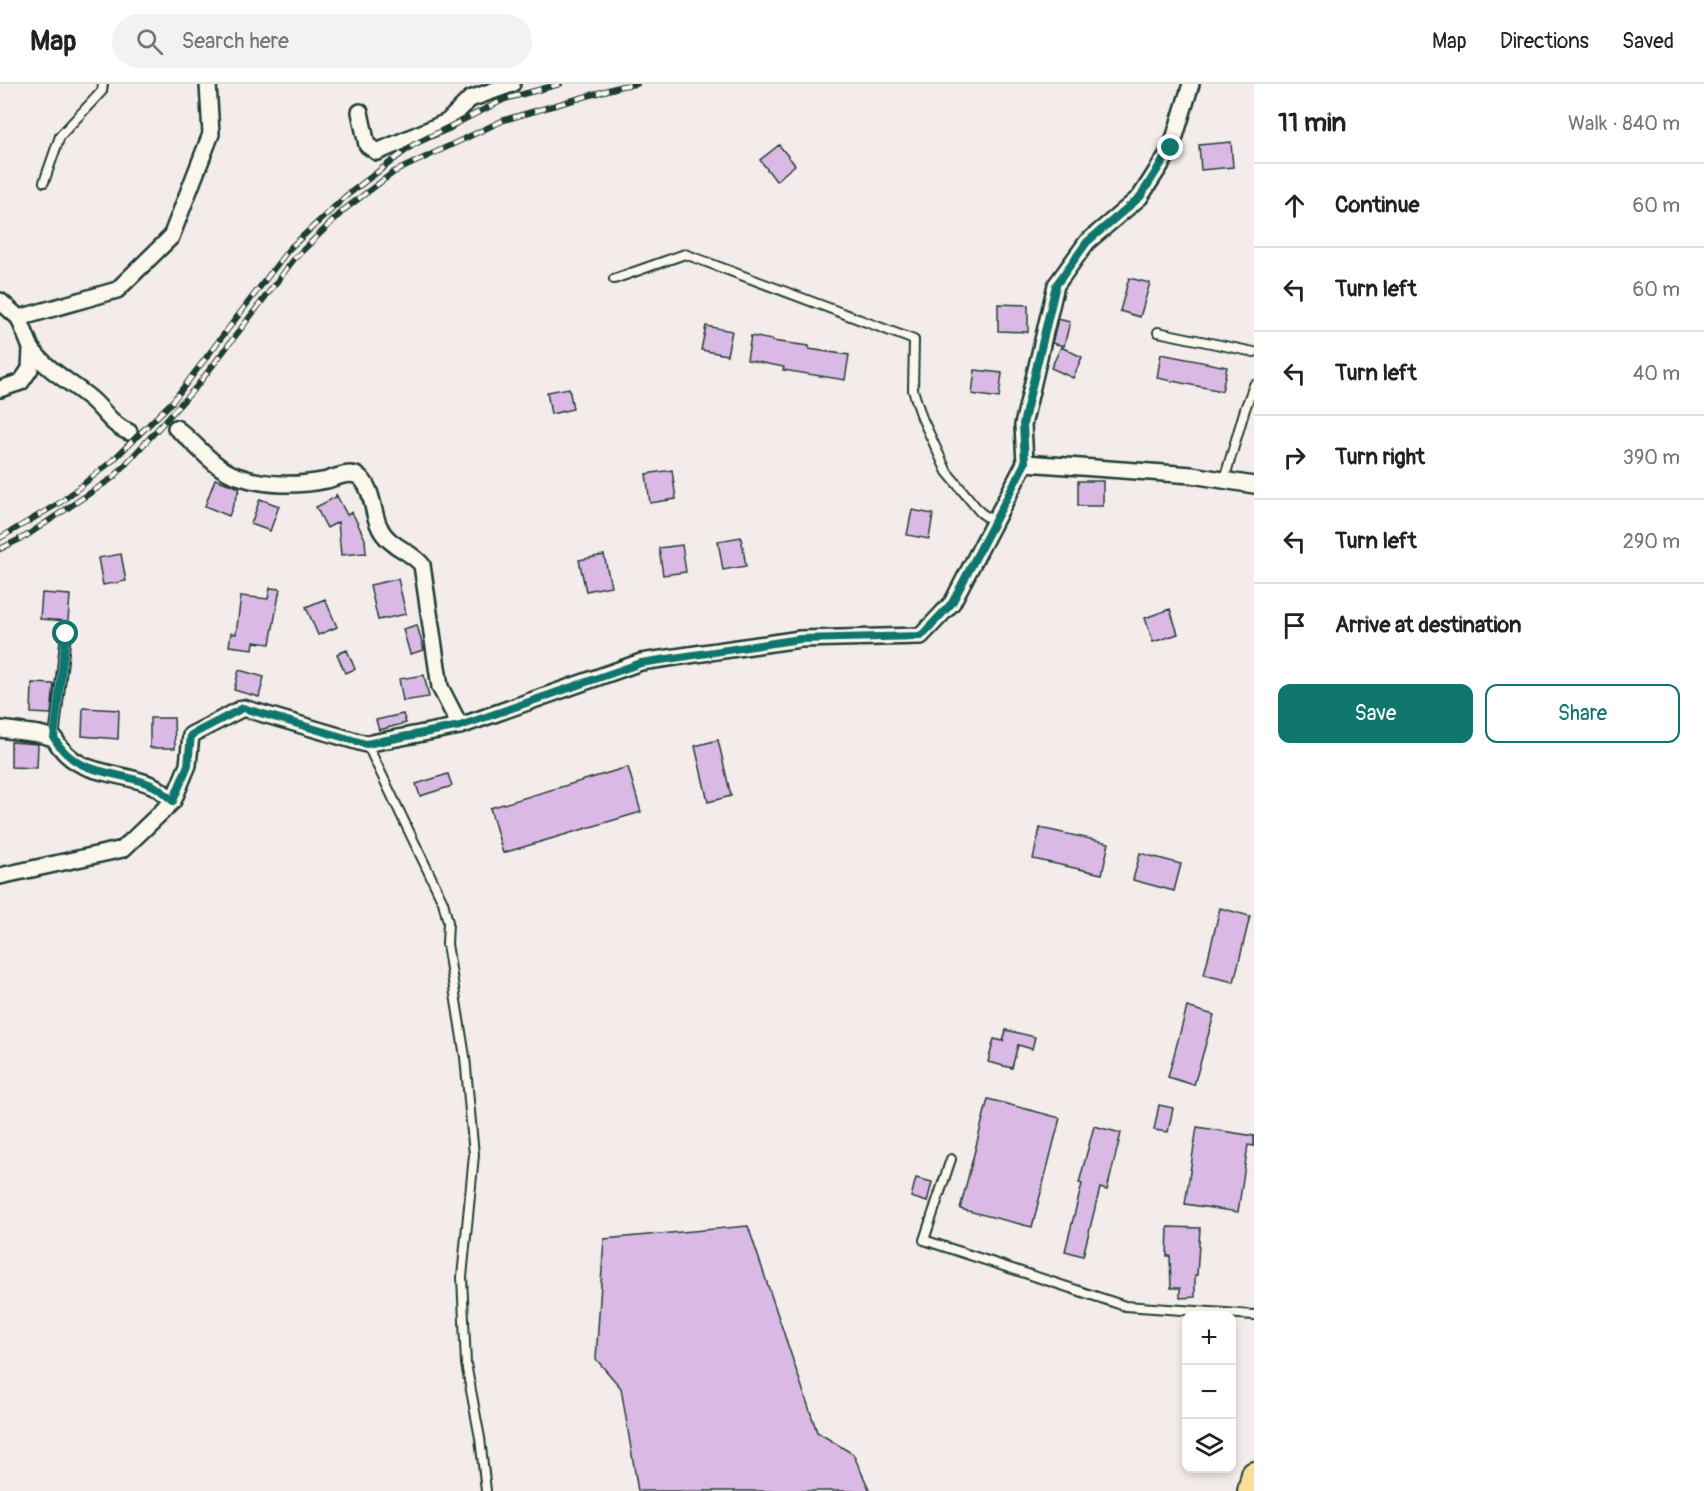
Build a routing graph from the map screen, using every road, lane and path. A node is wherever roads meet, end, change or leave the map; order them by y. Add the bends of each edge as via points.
1 (103, 84) edge
2 (208, 84) edge
3 (512, 84) edge
4 (1191, 84) edge
5 (360, 112) dead end
6 (44, 182) dead end
7 (614, 279) dead end
8 (0, 302) edge
9 (19, 318) junction
10 (1158, 332) dead end
11 (31, 348) junction
12 (1254, 352) edge
13 (1254, 385) edge
14 (0, 389) edge
15 (176, 428) dead end
16 (129, 432) dead end
17 (1025, 463) junction
18 (1224, 480) junction
19 (1254, 485) edge
20 (994, 522) junction
21 (66, 634) dead end
22 (460, 726) junction
23 (0, 729) edge
24 (54, 738) junction
25 (366, 744) junction
26 (173, 801) junction
27 (0, 876) edge
28 (951, 1159) dead end
29 (1254, 1315) edge
30 (1254, 1474) edge
31 (486, 1491) edge
32 (1250, 1491) edge

1 - 6 lane via 102,91 60,136
2 - 9 street via 211,134 171,237 117,290
3 - 5 street via 470,99 447,122 377,152 367,145
4 - 17 street via 1171,148 1140,197 1087,242 1056,285 1023,424
7 - 20 lane via 685,254 914,340 913,390 922,418 947,472
8 - 9 street
9 - 11 street
10 - 12 lane
11 - 14 street via 30,369 21,382
11 - 16 street via 47,366 93,400 119,429
13 - 18 lane
15 - 22 street via 222,469 236,476 293,485 348,474 359,477 367,488 379,528 422,566 440,687
17 - 18 street
17 - 20 street
18 - 19 street
20 - 22 street via 952,603 921,636 800,639 641,663
21 - 24 lane
22 - 25 street
23 - 24 street
24 - 26 street via 62,752 76,763 154,786
25 - 26 street via 243,708 191,735 188,765
25 - 31 lane via 443,902 448,922 447,944 465,1057 474,1155 462,1277 466,1364
26 - 27 street via 123,849
28 - 29 lane via 924,1240 1125,1306
30 - 32 main road

